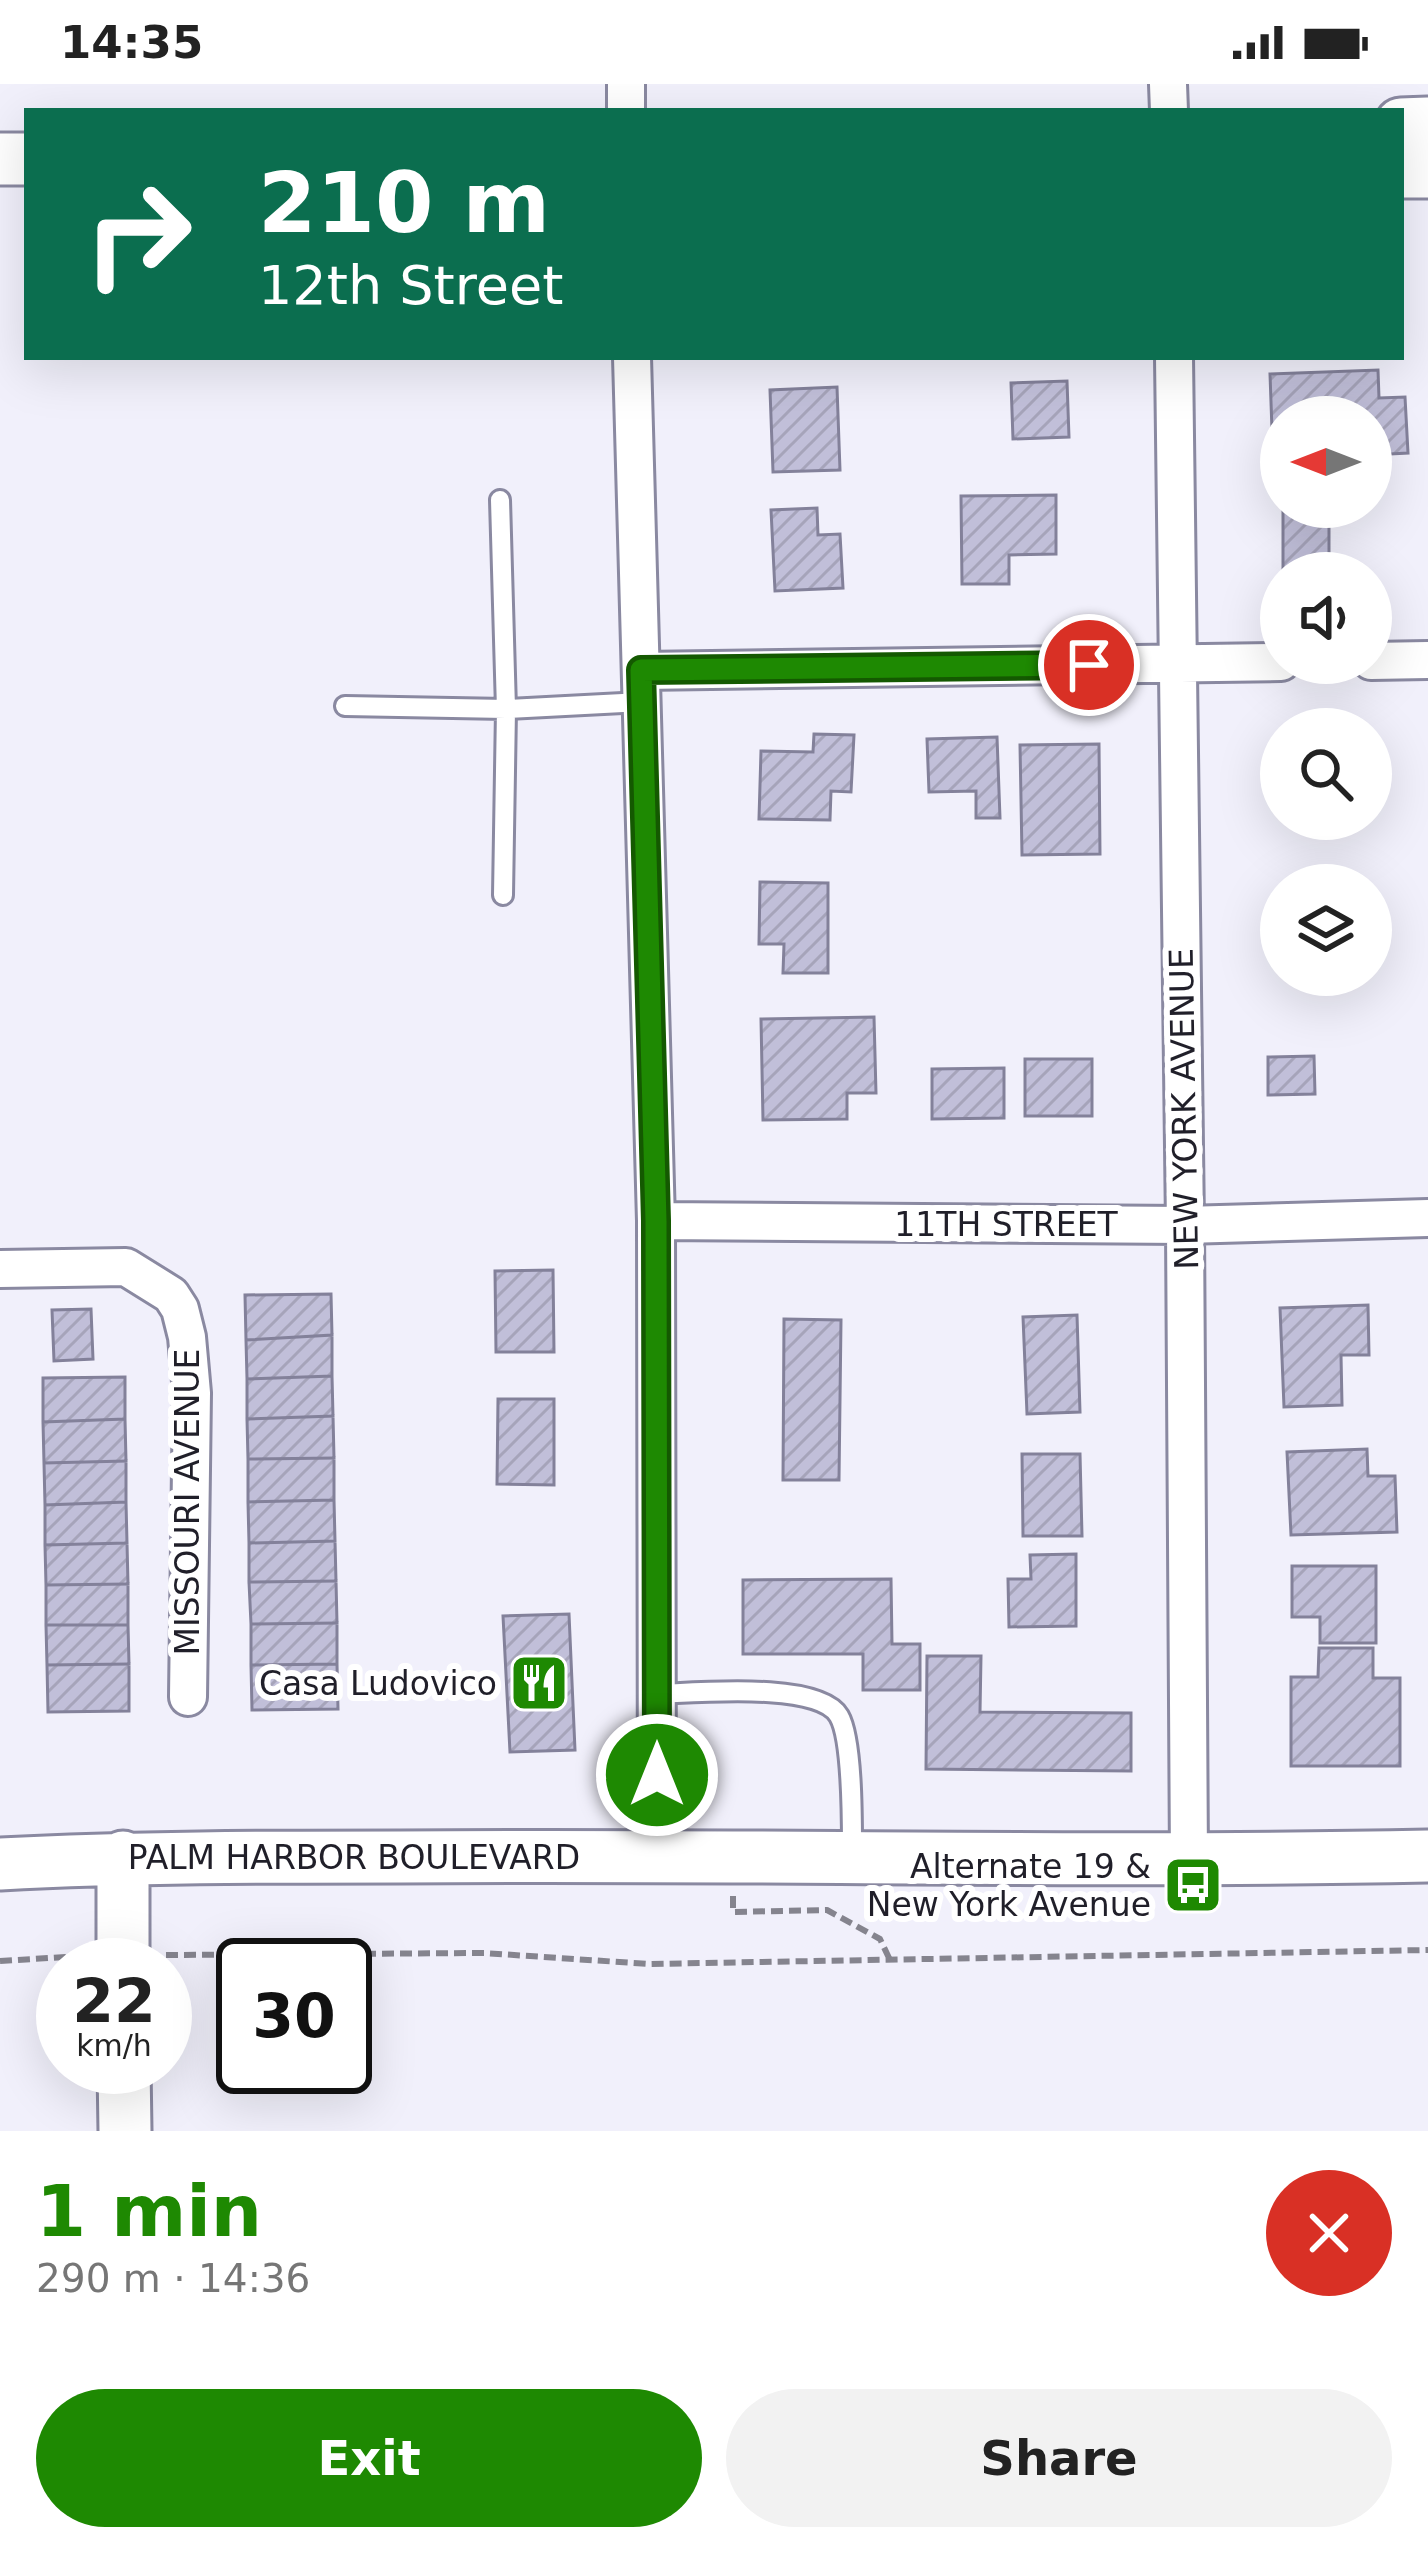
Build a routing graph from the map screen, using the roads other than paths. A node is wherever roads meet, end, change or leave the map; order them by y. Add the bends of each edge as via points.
1 (632, 360) edge
2 (1174, 360) edge
3 (500, 500) dead end
4 (1428, 660) edge
5 (1392, 661) edge
6 (1260, 662) edge
7 (1178, 664) junction
8 (642, 686) junction
9 (345, 706) dead end
10 (506, 709) junction
11 (503, 895) dead end
12 (1428, 1219) edge
13 (656, 1221) junction
14 (1185, 1225) junction
15 (0, 1269) edge
16 (657, 1694) junction
17 (188, 1696) dead end
18 (657, 1856) junction
19 (1428, 1856) edge
20 (123, 1857) junction
21 (852, 1857) junction
22 (1189, 1861) junction
23 (0, 1864) edge
24 (123, 1938) edge
25 (124, 2094) edge
26 (125, 2131) edge

1 - 8 street
2 - 7 street, NEW YORK AVENUE
3 - 10 lane
4 - 5 street
6 - 7 street
7 - 8 street
7 - 14 street, NEW YORK AVENUE
8 - 10 lane
8 - 13 street
9 - 10 lane
10 - 11 lane
12 - 14 street, 11TH STREET
13 - 14 street, 11TH STREET
13 - 16 street
14 - 22 street, NEW YORK AVENUE
15 - 17 street, MISSOURI AVENUE via 127,1267 180,1309 192,1393
16 - 18 street
16 - 21 lane via 741,1691 825,1702 839,1715 846,1743
18 - 20 main road, PALM HARBOR BOULEVARD
18 - 21 main road, PALM HARBOR BOULEVARD
19 - 22 main road, PALM HARBOR BOULEVARD
20 - 23 main road, PALM HARBOR BOULEVARD
20 - 24 main road
21 - 22 main road, PALM HARBOR BOULEVARD
25 - 26 main road

